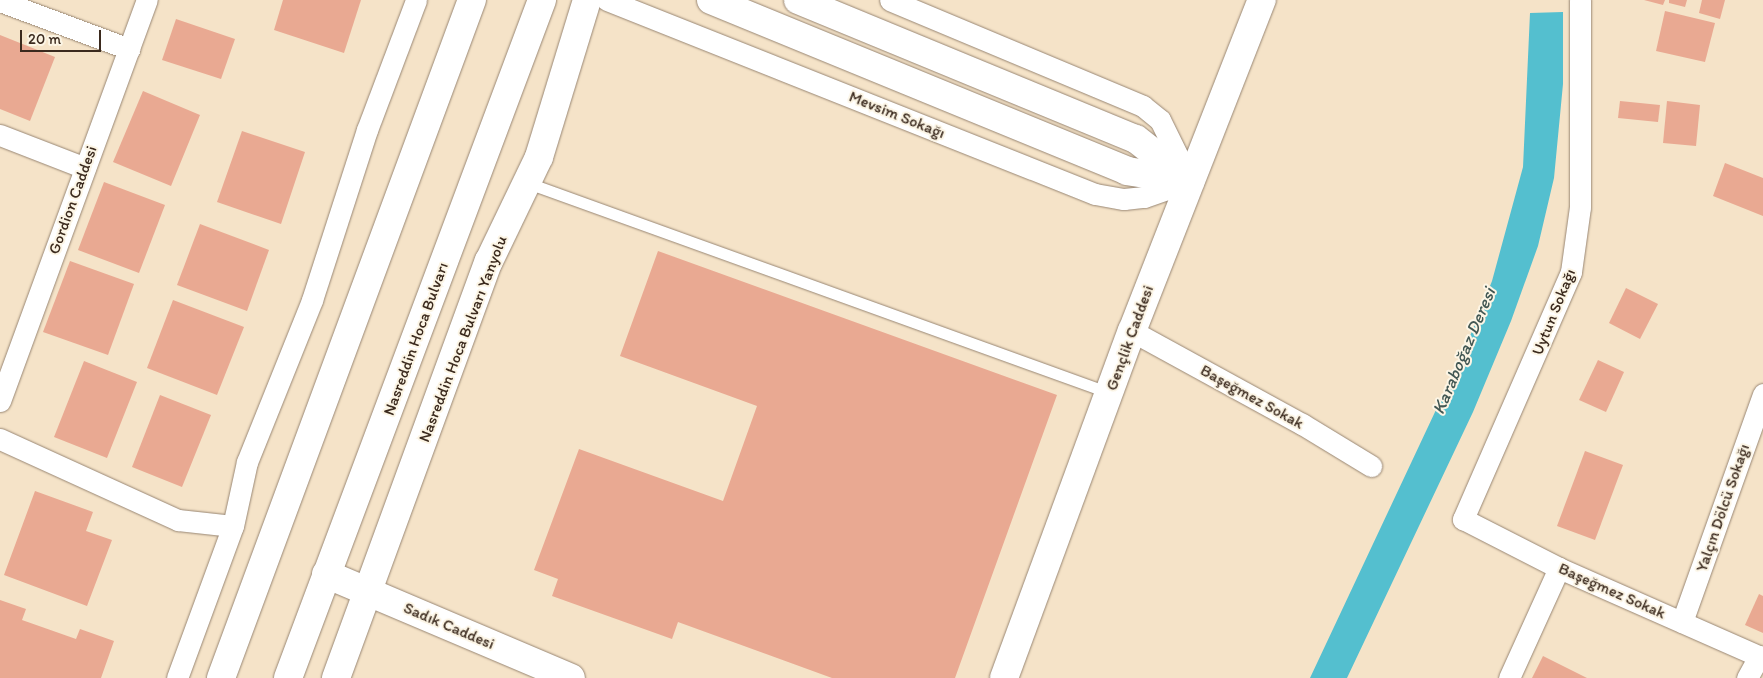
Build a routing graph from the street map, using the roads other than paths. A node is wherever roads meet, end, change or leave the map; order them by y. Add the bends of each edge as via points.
1 (147, 0) edge
2 (416, 0) edge
3 (472, 0) edge
4 (542, 0) edge
5 (587, 0) edge
6 (607, 0) edge
7 (711, 0) edge
8 (798, 0) edge
9 (890, 0) edge
10 (1262, 0) edge
11 (1580, 0) edge
12 (0, 1) edge
13 (129, 49) junction
14 (0, 135) edge
15 (85, 168) junction
16 (1190, 181) junction
17 (528, 183) junction
18 (1132, 331) junction
19 (1110, 393) junction
20 (1763, 394) edge
21 (0, 401) edge
22 (0, 439) edge
23 (1371, 466) dead end
24 (1463, 519) joint
25 (233, 526) junction
26 (1559, 568) junction
27 (326, 574) junction
28 (368, 592) junction
29 (1682, 622) junction
30 (1761, 657) edge
31 (178, 678) edge
32 (221, 678) edge
33 (288, 678) edge
34 (336, 678) edge
35 (571, 678) edge
36 (1004, 678) edge
37 (1509, 678) edge
38 (1747, 678) edge

1 - 13 street, Gordion Caddesi
2 - 25 street via 368,130 312,300 247,462
3 - 32 main road
4 - 27 main road, Nasreddin Hoca Bulvarı
5 - 17 main road, Nasreddin Hoca Bulvarı Yanyolu
6 - 16 street, Mevsim Sokağı via 1095,194 1124,199 1144,197
7 - 16 main road via 1127,171
8 - 16 main road via 1136,139
9 - 16 street via 1143,106 1160,120
10 - 16 main road, Gençlik Caddesi
11 - 24 street, Uytun Sokağı via 1580,207 1571,272
12 - 13 street
13 - 15 street, Gordion Caddesi
14 - 15 street
15 - 21 street, Gordion Caddesi
16 - 18 main road, Gençlik Caddesi
17 - 19 lane
17 - 28 main road, Nasreddin Hoca Bulvarı Yanyolu via 489,261
18 - 19 main road, Gençlik Caddesi
18 - 23 street, Başeğmez Sokak via 1302,424
19 - 36 main road, Gençlik Caddesi
20 - 29 street, Yalçın Dölcü Sokağı
22 - 25 street via 178,520
24 - 26 street, Başeğmez Sokak
25 - 31 street
26 - 29 street, Başeğmez Sokak
26 - 37 street
27 - 28 main road, Sadık Caddesi
27 - 33 main road, Nasreddin Hoca Bulvarı
28 - 34 main road, Nasreddin Hoca Bulvarı Yanyolu
28 - 35 main road, Sadık Caddesi
29 - 30 street, Başeğmez Sokak
30 - 38 street

